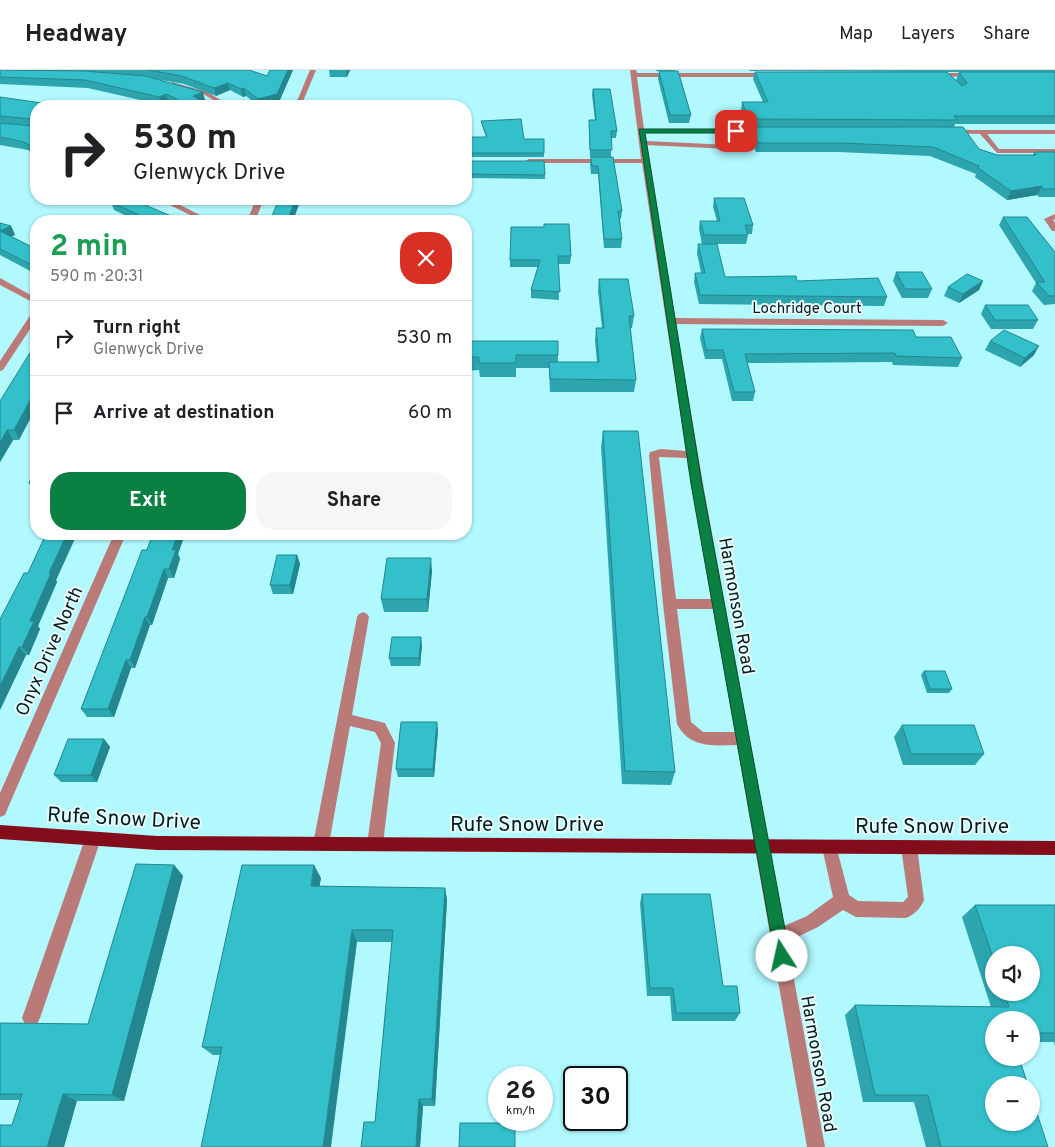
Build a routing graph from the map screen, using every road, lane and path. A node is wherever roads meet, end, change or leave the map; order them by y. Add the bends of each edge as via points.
1 (313, 70) edge
2 (634, 72) edge
3 (780, 75) edge
4 (927, 75) edge
5 (946, 75) junction
6 (986, 76) edge
7 (163, 82) edge
8 (955, 85) edge
9 (217, 100) edge
10 (300, 100) edge
11 (778, 131) edge
12 (943, 132) edge
13 (982, 132) junction
14 (1055, 132) edge
15 (642, 137) junction
16 (730, 147) dead end
17 (1055, 151) edge
18 (516, 161) edge
19 (645, 161) junction
20 (175, 205) edge
21 (195, 215) edge
22 (1052, 216) edge
23 (1055, 229) edge
24 (0, 282) edge
25 (30, 299) edge
26 (30, 322) edge
27 (671, 322) junction
28 (943, 322) dead end
29 (0, 368) edge
30 (692, 455) junction
31 (117, 540) edge
32 (668, 604) junction
33 (718, 604) junction
34 (363, 618) dead end
35 (344, 719) junction
36 (743, 738) junction
37 (0, 810) edge
38 (0, 832) edge
39 (93, 839) junction
40 (321, 844) junction
41 (375, 844) junction
42 (763, 846) junction
43 (830, 847) junction
44 (909, 847) junction
45 (1055, 848) edge
46 (842, 900) junction
47 (779, 936) junction
48 (31, 1018) dead end
49 (816, 1147) edge

1 - 10 street
2 - 3 street
2 - 15 street, Harmonson Road
4 - 5 street
5 - 6 street
5 - 8 street
7 - 9 street via 205,93
11 - 15 street
12 - 13 street
13 - 14 street
13 - 17 street via 997,151
15 - 16 street
15 - 19 street, Harmonson Road
18 - 19 street
19 - 27 street, Harmonson Road
20 - 21 street
22 - 23 street via 1048,219
24 - 25 street
26 - 29 street
27 - 28 street, Lochridge Court
27 - 30 street, Harmonson Road
30 - 32 street via 654,455
30 - 33 street, Harmonson Road
31 - 37 street, Onyx Drive North
32 - 33 street
32 - 36 street via 684,724 697,738
33 - 36 street, Harmonson Road
34 - 35 street
35 - 40 street
35 - 41 street via 380,727 388,743
36 - 42 street, Harmonson Road
38 - 39 main road, Rufe Snow Drive
39 - 40 main road, Rufe Snow Drive via 157,844
39 - 48 street
40 - 41 main road, Rufe Snow Drive
41 - 42 main road, Rufe Snow Drive
42 - 43 main road, Rufe Snow Drive
42 - 47 street, Harmonson Road
43 - 44 main road, Rufe Snow Drive
43 - 46 street
44 - 45 main road, Rufe Snow Drive
44 - 46 street via 916,900 906,910 856,909
46 - 47 street via 798,931
47 - 49 street, Harmonson Road

